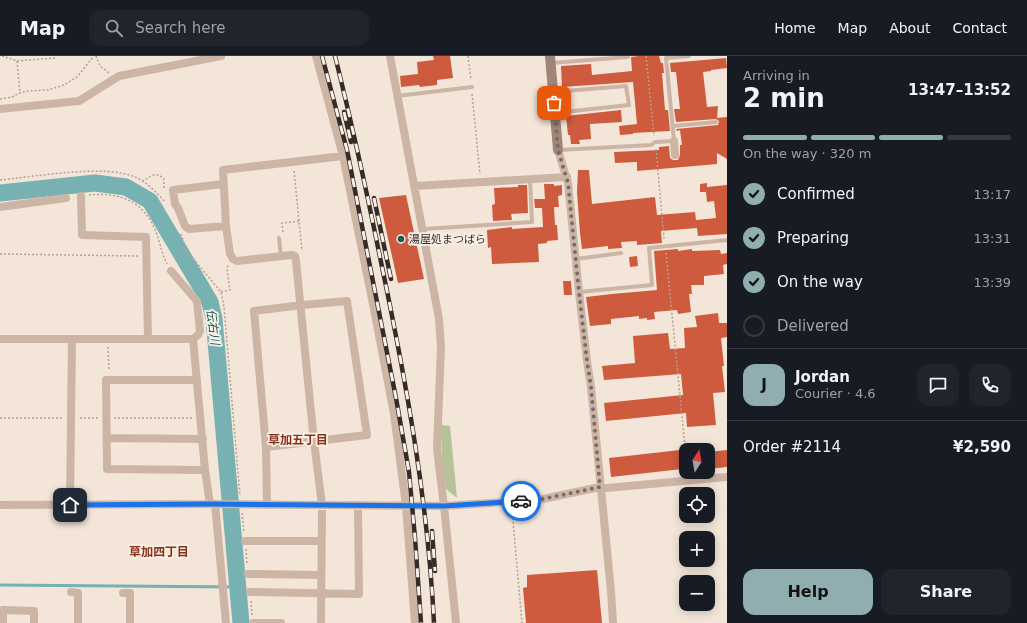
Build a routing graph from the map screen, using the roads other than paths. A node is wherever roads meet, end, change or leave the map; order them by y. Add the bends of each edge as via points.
1 (221, 56) edge
2 (316, 56) edge
3 (390, 56) edge
4 (689, 56) edge
5 (628, 57) dead end
6 (550, 60) edge
7 (472, 87) road end
8 (553, 92) junction
9 (398, 96) junction
10 (0, 110) edge
11 (555, 113) junction
12 (716, 122) dead end
13 (673, 126) junction
14 (674, 141) junction
15 (558, 150) junction
16 (675, 155) dead end
17 (343, 156) junction
18 (567, 177) junction
19 (530, 179) junction
20 (223, 184) junction
21 (415, 186) junction
22 (81, 196) road end
23 (66, 198) dead end
24 (0, 207) edge
25 (226, 226) junction
26 (423, 229) junction
27 (281, 238) road end
28 (727, 240) edge
29 (621, 254) dead end
30 (281, 256) junction
31 (576, 259) junction
32 (171, 271) road end
33 (579, 292) junction
34 (302, 305) junction
35 (0, 339) edge
36 (72, 339) junction
37 (148, 339) junction
38 (193, 339) junction
39 (197, 380) junction
40 (106, 438) junction
41 (203, 440) junction
42 (314, 442) junction
43 (266, 447) junction
44 (205, 470) junction
45 (727, 477) edge
46 (600, 487) junction
47 (214, 504) junction
48 (0, 505) edge
49 (70, 505) junction
50 (267, 505) junction
51 (322, 505) junction
52 (358, 505) junction
53 (406, 506) junction
54 (444, 506) junction
55 (245, 541) dead end
56 (321, 542) junction
57 (248, 574) dead end
58 (321, 576) junction
59 (71, 592) dead end
60 (250, 592) dead end
61 (123, 594) dead end
62 (322, 594) junction
63 (3, 623) edge
64 (34, 623) edge
65 (78, 623) edge
66 (130, 623) edge
67 (226, 623) edge
68 (253, 623) edge
69 (281, 623) edge
70 (321, 623) edge
71 (415, 623) edge
72 (456, 623) edge
73 (613, 623) edge

1 - 10 street via 119,76 79,101
2 - 17 street
3 - 9 street
4 - 13 lane via 666,58
5 - 6 lane
6 - 8 street
7 - 9 lane
8 - 11 street
8 - 11 lane via 626,86 629,105
9 - 21 street
11 - 15 street
12 - 13 lane
13 - 14 lane
14 - 15 lane via 655,142 651,145
14 - 16 street
15 - 18 street
17 - 20 street via 223,170
17 - 53 street via 394,414
18 - 19 street
18 - 31 street
19 - 21 street
19 - 26 lane via 532,222
20 - 25 street
20 - 25 street via 173,190 175,204 185,226 189,229
21 - 26 street
22 - 37 street via 82,235 146,237
23 - 24 street
25 - 30 street via 233,259 237,261
26 - 54 street via 439,319 441,347 437,449
27 - 30 lane
28 - 33 lane via 649,248 652,285
29 - 31 lane
30 - 34 street via 295,256
31 - 33 street
32 - 38 street via 197,302 200,331
33 - 46 street
34 - 42 street
34 - 42 street via 347,302 367,435
34 - 43 street via 254,311
35 - 36 street
36 - 37 street
36 - 49 street
37 - 38 street
38 - 39 street
39 - 40 street via 106,380
39 - 41 street
40 - 41 street
40 - 44 street via 107,469
41 - 44 street
42 - 43 street
42 - 51 street
43 - 50 street
44 - 47 street
45 - 46 street
46 - 54 street via 538,500
46 - 73 street
47 - 49 street
47 - 50 street
47 - 67 street
48 - 49 street
50 - 51 street
51 - 52 street
51 - 56 street
52 - 53 street
52 - 62 street via 359,594
53 - 54 street
53 - 71 street
54 - 72 street
55 - 56 street
56 - 58 street
57 - 58 street
58 - 62 street
59 - 65 street via 78,593
60 - 62 street
61 - 66 street via 130,593
62 - 70 street
63 - 64 street via 3,610 34,611
68 - 69 street

